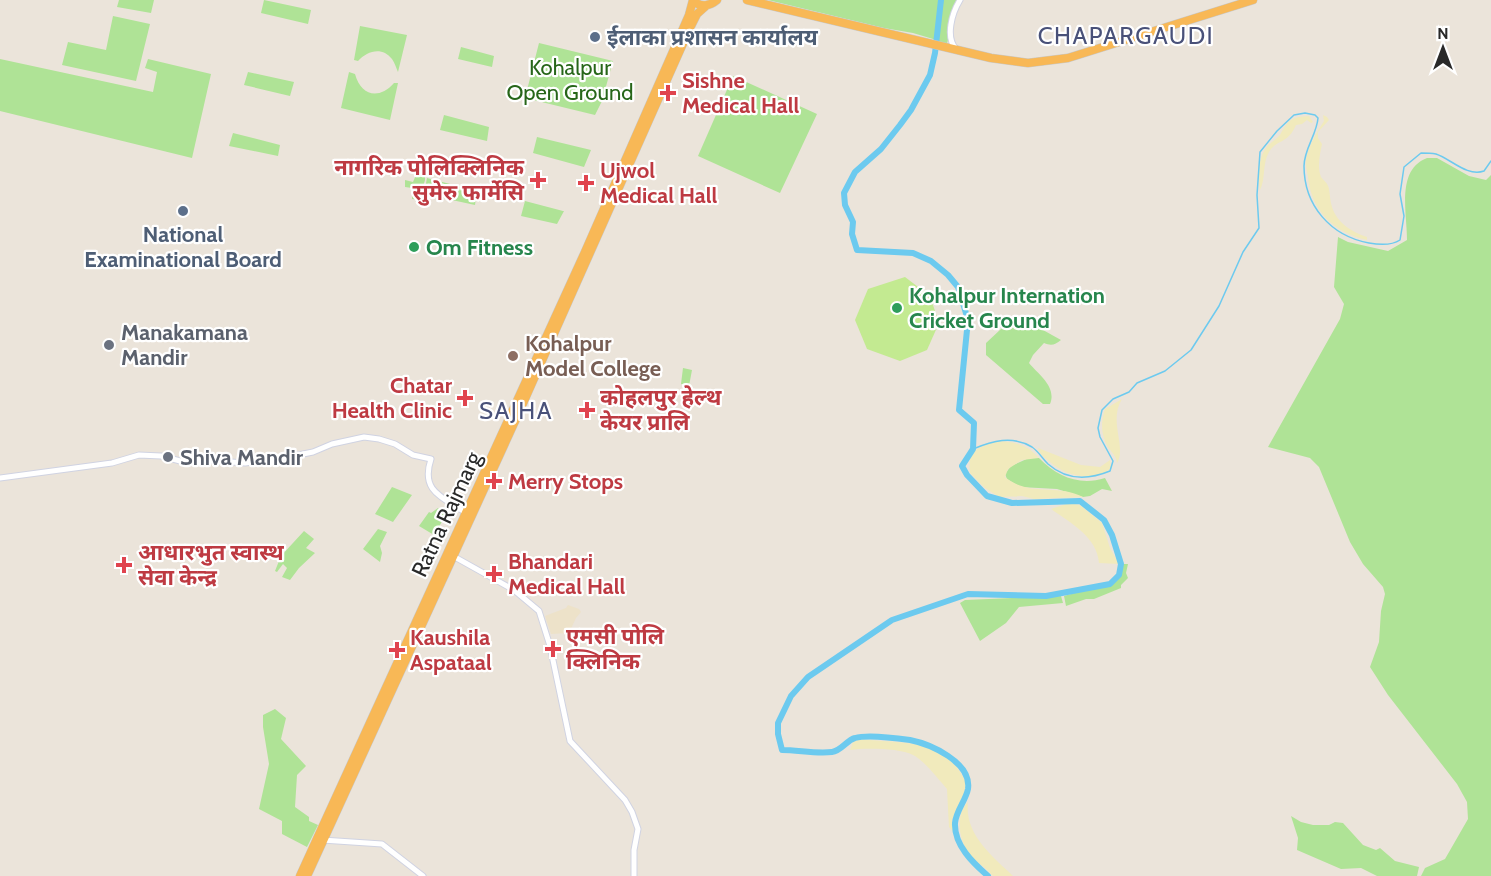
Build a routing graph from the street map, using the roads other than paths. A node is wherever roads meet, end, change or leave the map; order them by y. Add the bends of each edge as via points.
1 (693, 0) edge
2 (747, 0) edge
3 (960, 0) edge
4 (1253, 0) edge
5 (718, 1) edge
6 (707, 5) junction
7 (957, 50) junction
8 (0, 478) edge
9 (466, 513) junction
10 (453, 556) junction
11 (322, 840) junction
12 (300, 876) edge
13 (307, 876) edge
14 (423, 876) edge
15 (634, 876) edge

1 - 6 highway
1 - 9 highway, Ratna Rajmarg via 585,252
2 - 7 highway
3 - 7 street via 950,33
4 - 7 highway via 1054,61 1018,62
5 - 6 highway
6 - 10 highway, Ratna Rajmarg via 689,30
8 - 9 street via 112,463 139,455 188,463 245,463 313,452 364,437 395,444 413,455 431,459 428,484
9 - 12 highway, Ratna Rajmarg
10 - 11 highway, Ratna Rajmarg
10 - 15 street via 514,590 539,611 570,741 625,800 638,829
11 - 13 highway, Ratna Rajmarg
11 - 14 street via 382,844

